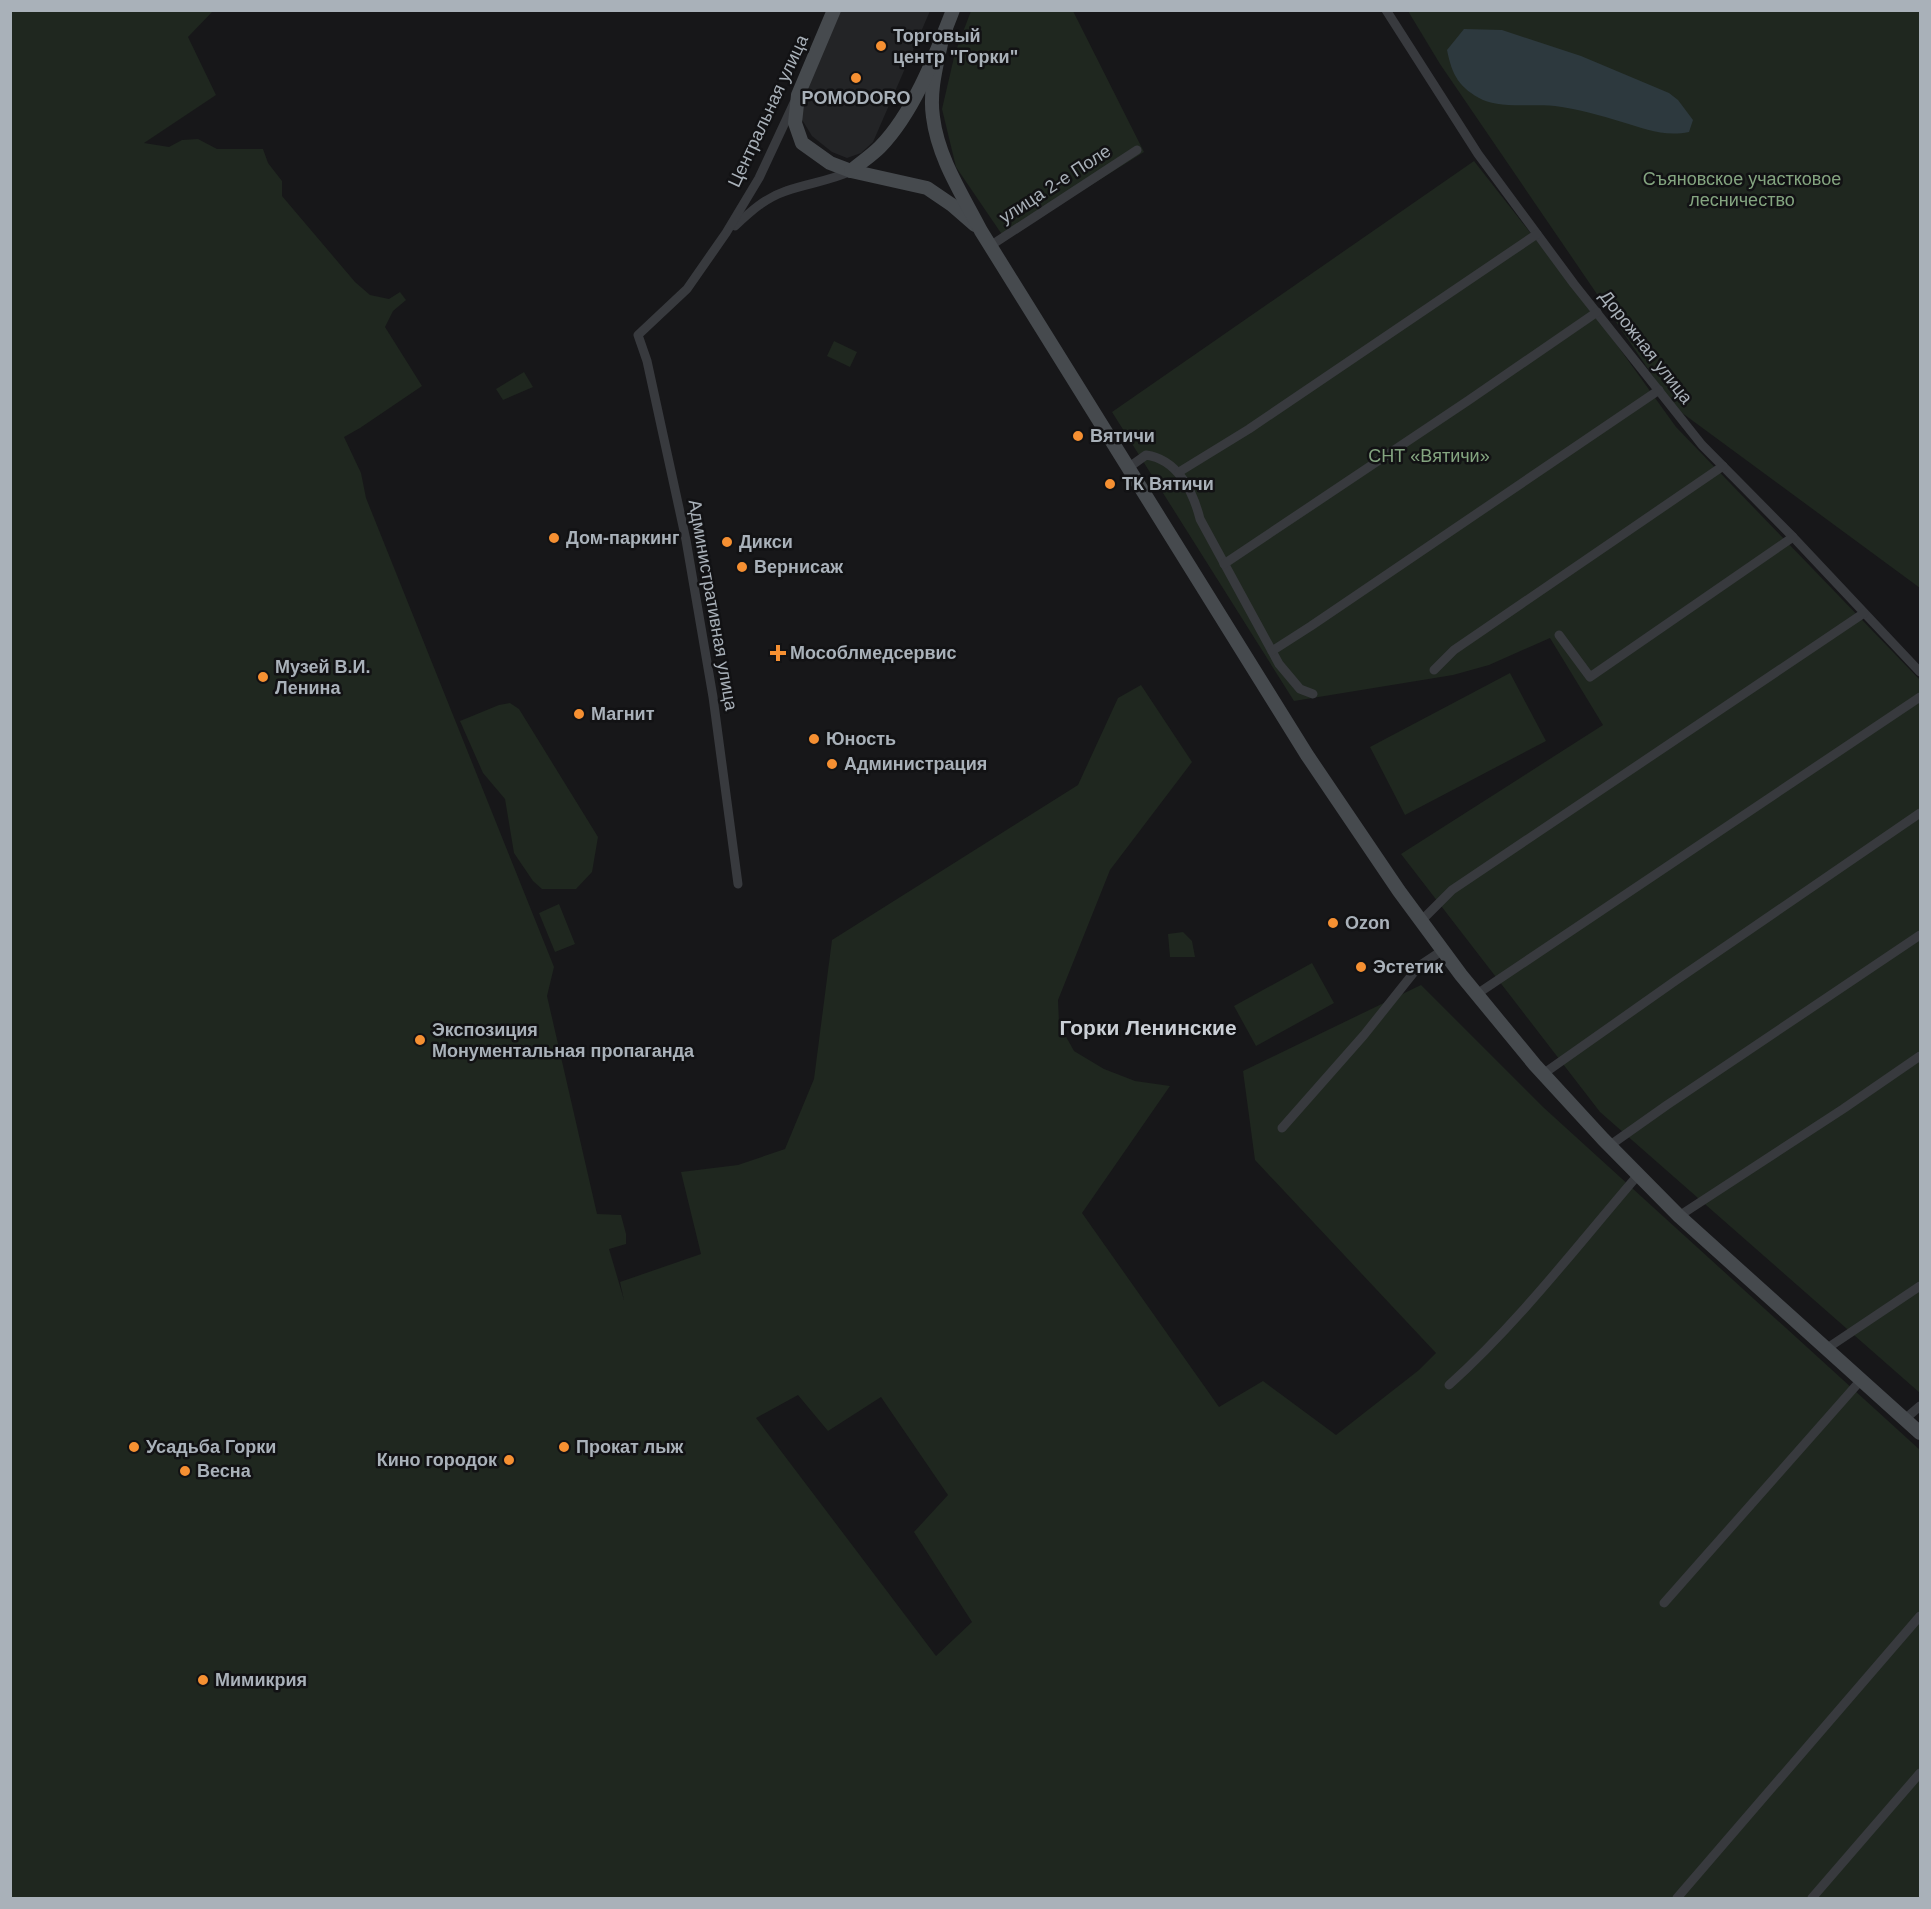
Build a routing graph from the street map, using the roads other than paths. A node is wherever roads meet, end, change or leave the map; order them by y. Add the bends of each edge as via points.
1 (834, 10) edge
2 (953, 10) edge
3 (1386, 10) edge
4 (942, 39) junction
5 (798, 95) junction
6 (1137, 150) dead end
7 (850, 171) junction
8 (981, 231) junction
9 (726, 233) junction
10 (1537, 234) junction
11 (990, 246) junction
12 (1597, 312) junction
13 (638, 336) joint
14 (1659, 390) junction
15 (1723, 466) junction
16 (1128, 468) junction
17 (1179, 472) junction
18 (1793, 537) junction
19 (1224, 564) junction
20 (1864, 613) junction
21 (1559, 635) dead end
22 (1272, 651) junction
23 (1434, 670) dead end
24 (1920, 672) edge
25 (1313, 694) dead end
26 (1920, 697) edge
27 (1920, 813) edge
28 (738, 884) dead end
29 (1421, 921) junction
30 (1920, 935) edge
31 (1443, 950) junction
32 (1477, 994) junction
33 (1920, 1056) edge
34 (1543, 1074) junction
35 (1282, 1128) dead end
36 (1609, 1146) junction
37 (1638, 1175) junction
38 (1679, 1216) junction
39 (1920, 1286) edge
40 (1826, 1349) junction
41 (1861, 1380) junction
42 (1449, 1385) dead end
43 (1920, 1406) edge
44 (1905, 1419) junction
45 (1920, 1433) edge
46 (1664, 1603) dead end
47 (1920, 1616) edge
48 (1920, 1773) edge
49 (1677, 1899) edge
50 (1812, 1899) edge

1 - 5 main road, Центральная улица
2 - 4 main road
3 - 10 street, Дорожная улица via 1478,154
4 - 7 main road via 901,121 880,147
4 - 8 main road via 933,88 933,116 943,157
5 - 7 main road via 795,123 802,143 830,163
5 - 9 street, Центральная улица via 759,178
6 - 11 street, улица 2-е Поле
7 - 8 main road via 927,188
7 - 9 street via 761,202
8 - 11 main road
9 - 13 street, Центральная улица via 687,289
10 - 12 street, Дорожная улица
10 - 17 street via 1250,429
11 - 16 main road
12 - 14 street, Дорожная улица
12 - 19 street
13 - 28 street, Административная улица via 686,540 713,697
14 - 15 street, Дорожная улица
14 - 22 street
15 - 18 street, Дорожная улица
15 - 23 street via 1454,650
16 - 17 street via 1146,455 1157,456
16 - 29 main road via 1307,755
17 - 19 street
18 - 20 street, Дорожная улица
18 - 21 street via 1590,677
19 - 22 street
20 - 24 street, Дорожная улица
20 - 29 street via 1452,891
22 - 25 street via 1295,684
26 - 32 street
27 - 34 street
29 - 31 main road
30 - 36 street
31 - 32 main road
31 - 35 street via 1419,966
32 - 34 main road
33 - 38 street
34 - 36 main road
36 - 37 main road
37 - 38 main road
37 - 42 street via 1550,1281
38 - 40 main road
39 - 40 street
40 - 41 main road
41 - 44 main road
41 - 46 street
43 - 44 street
44 - 45 main road
47 - 49 street
48 - 50 street

